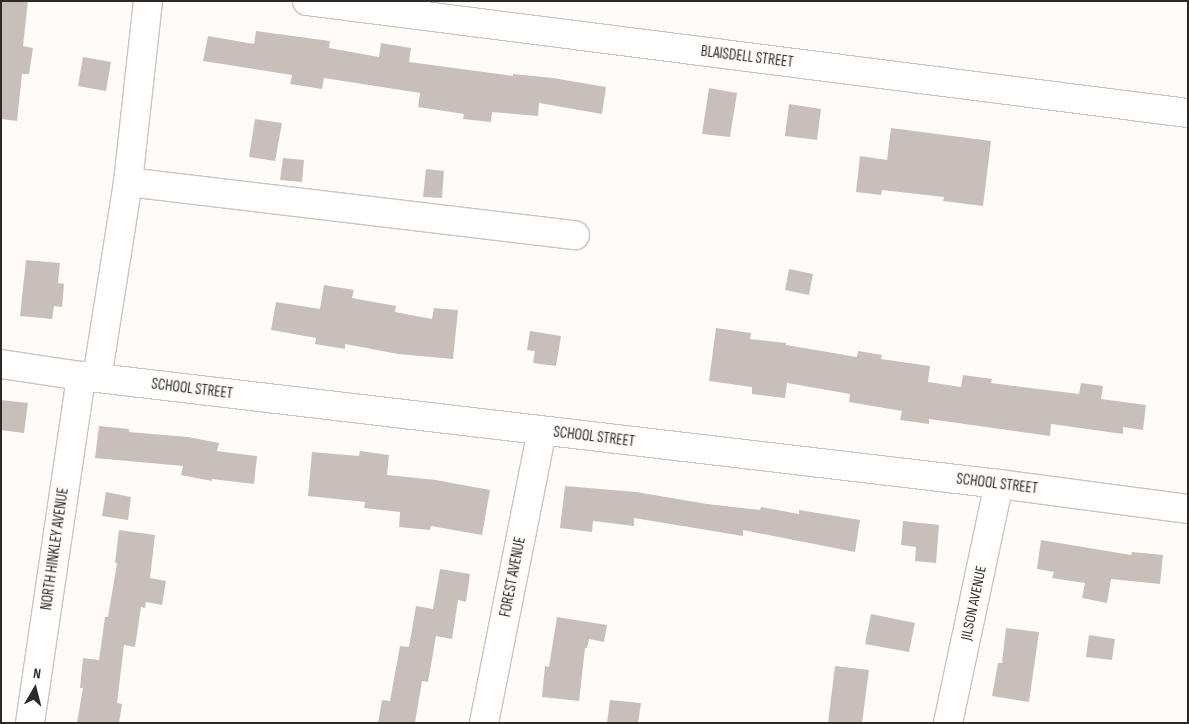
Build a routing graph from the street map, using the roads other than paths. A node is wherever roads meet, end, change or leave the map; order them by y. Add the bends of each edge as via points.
1 (148, 1) edge
2 (307, 1) edge
3 (1188, 113) edge
4 (128, 182) junction
5 (575, 236) dead end
6 (1, 364) edge
7 (89, 377) junction
8 (542, 431) junction
9 (1000, 484) junction
10 (1188, 509) edge
11 (30, 723) edge
12 (484, 723) edge
13 (948, 723) edge

1 - 4 street, NORTH HINKLEY AVENUE
2 - 3 street, BLAISDELL STREET
4 - 5 street
4 - 7 street, NORTH HINKLEY AVENUE
6 - 7 street, SCHOOL STREET
7 - 8 street, SCHOOL STREET
7 - 11 street, NORTH HINKLEY AVENUE
8 - 9 street, SCHOOL STREET
8 - 12 street, FOREST AVENUE
9 - 10 street, SCHOOL STREET
9 - 13 street, JILSON AVENUE

